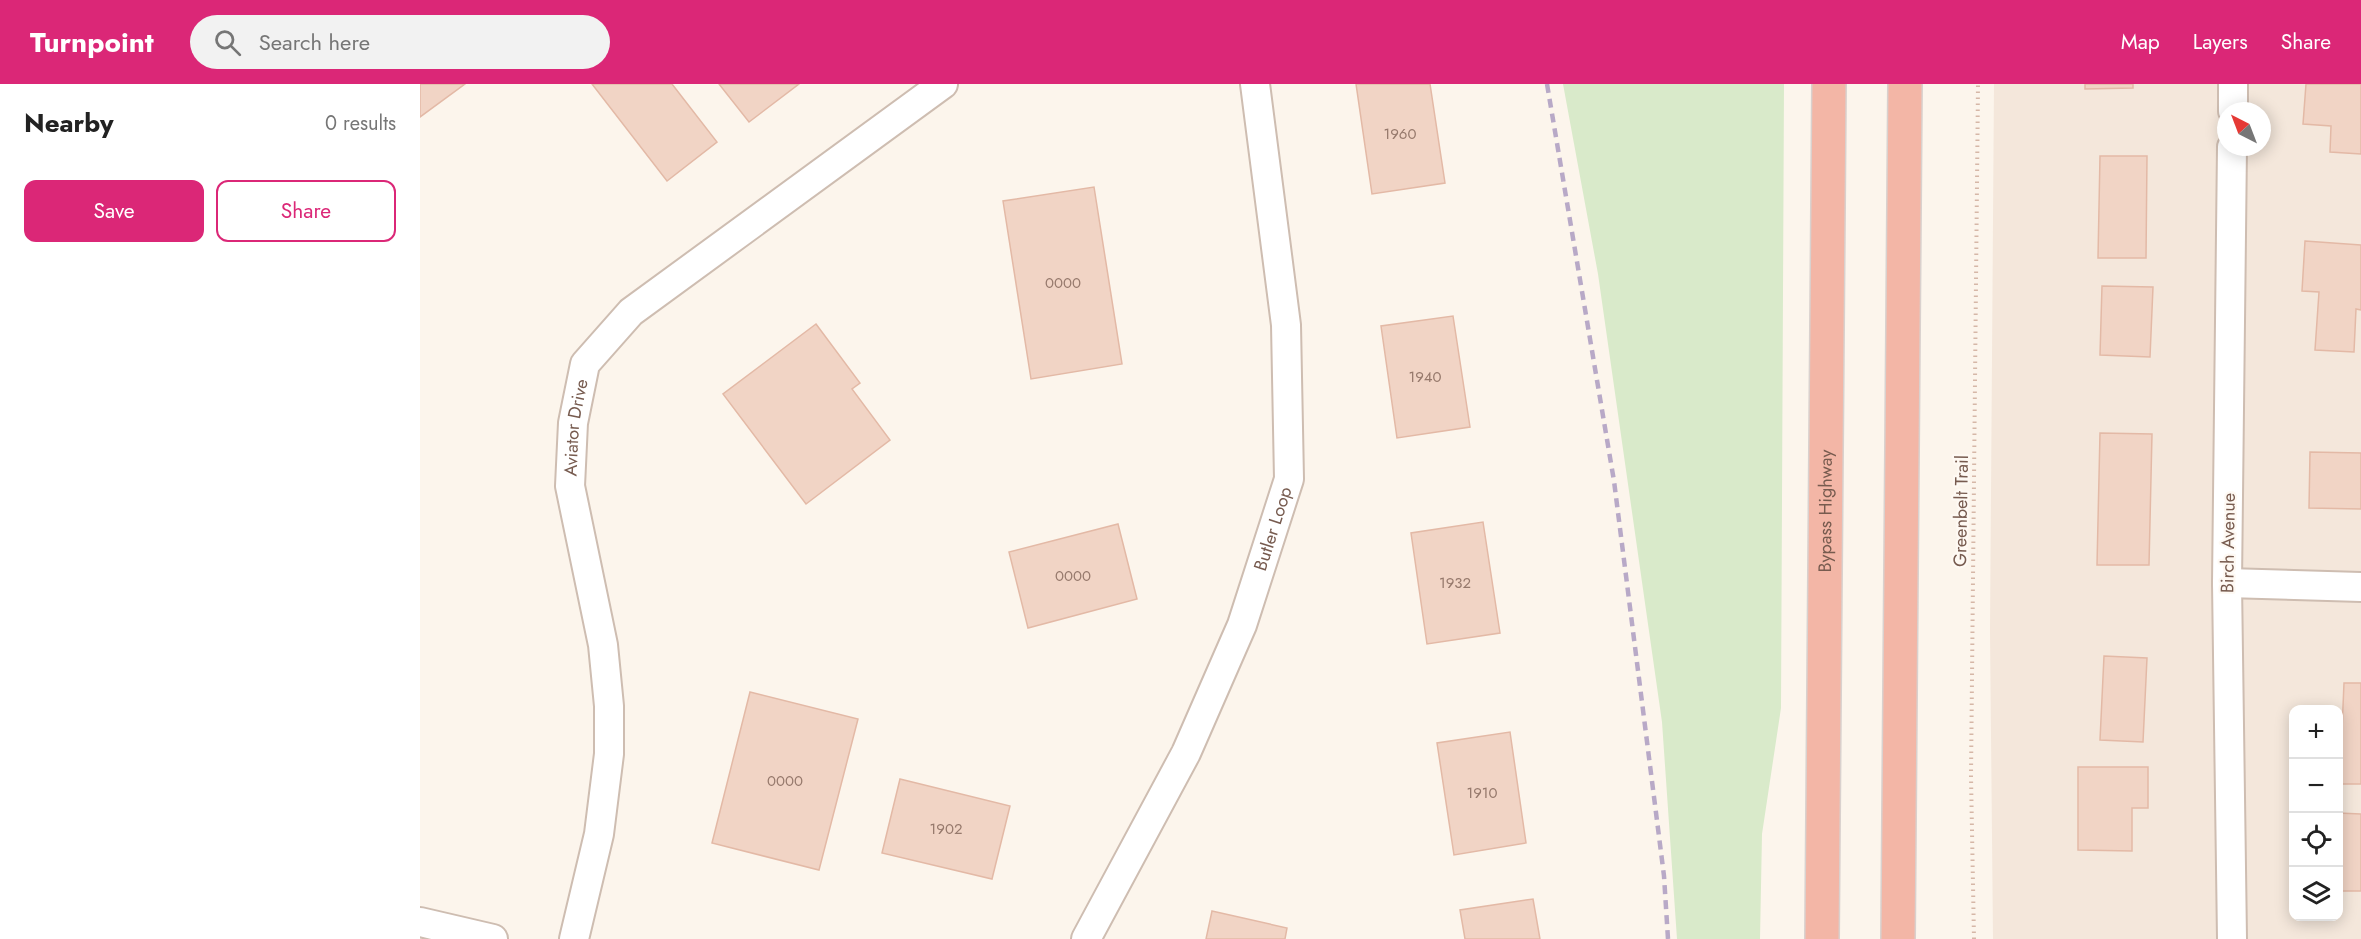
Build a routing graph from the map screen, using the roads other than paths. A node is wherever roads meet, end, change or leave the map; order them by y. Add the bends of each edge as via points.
1 (943, 84) edge
2 (1254, 84) edge
3 (1829, 84) edge
4 (1905, 84) edge
5 (2233, 84) edge
6 (2233, 102) edge
7 (2232, 156) edge
8 (2227, 583) junction
9 (2361, 587) edge
10 (420, 922) edge
11 (493, 939) edge
12 (574, 939) edge
13 (1086, 939) edge
14 (1822, 939) edge
15 (1898, 939) edge
16 (2232, 939) edge

1 - 12 street, Aviator Drive via 631,312 585,364 573,423 570,486 603,645 609,754 599,834
2 - 13 street, Butler Loop via 1286,325 1289,479 1242,625 1191,742
3 - 14 highway, Bypass Highway
4 - 15 highway
5 - 6 street
7 - 8 street, Birch Avenue
8 - 9 street
8 - 16 street, Birch Avenue
10 - 11 street

